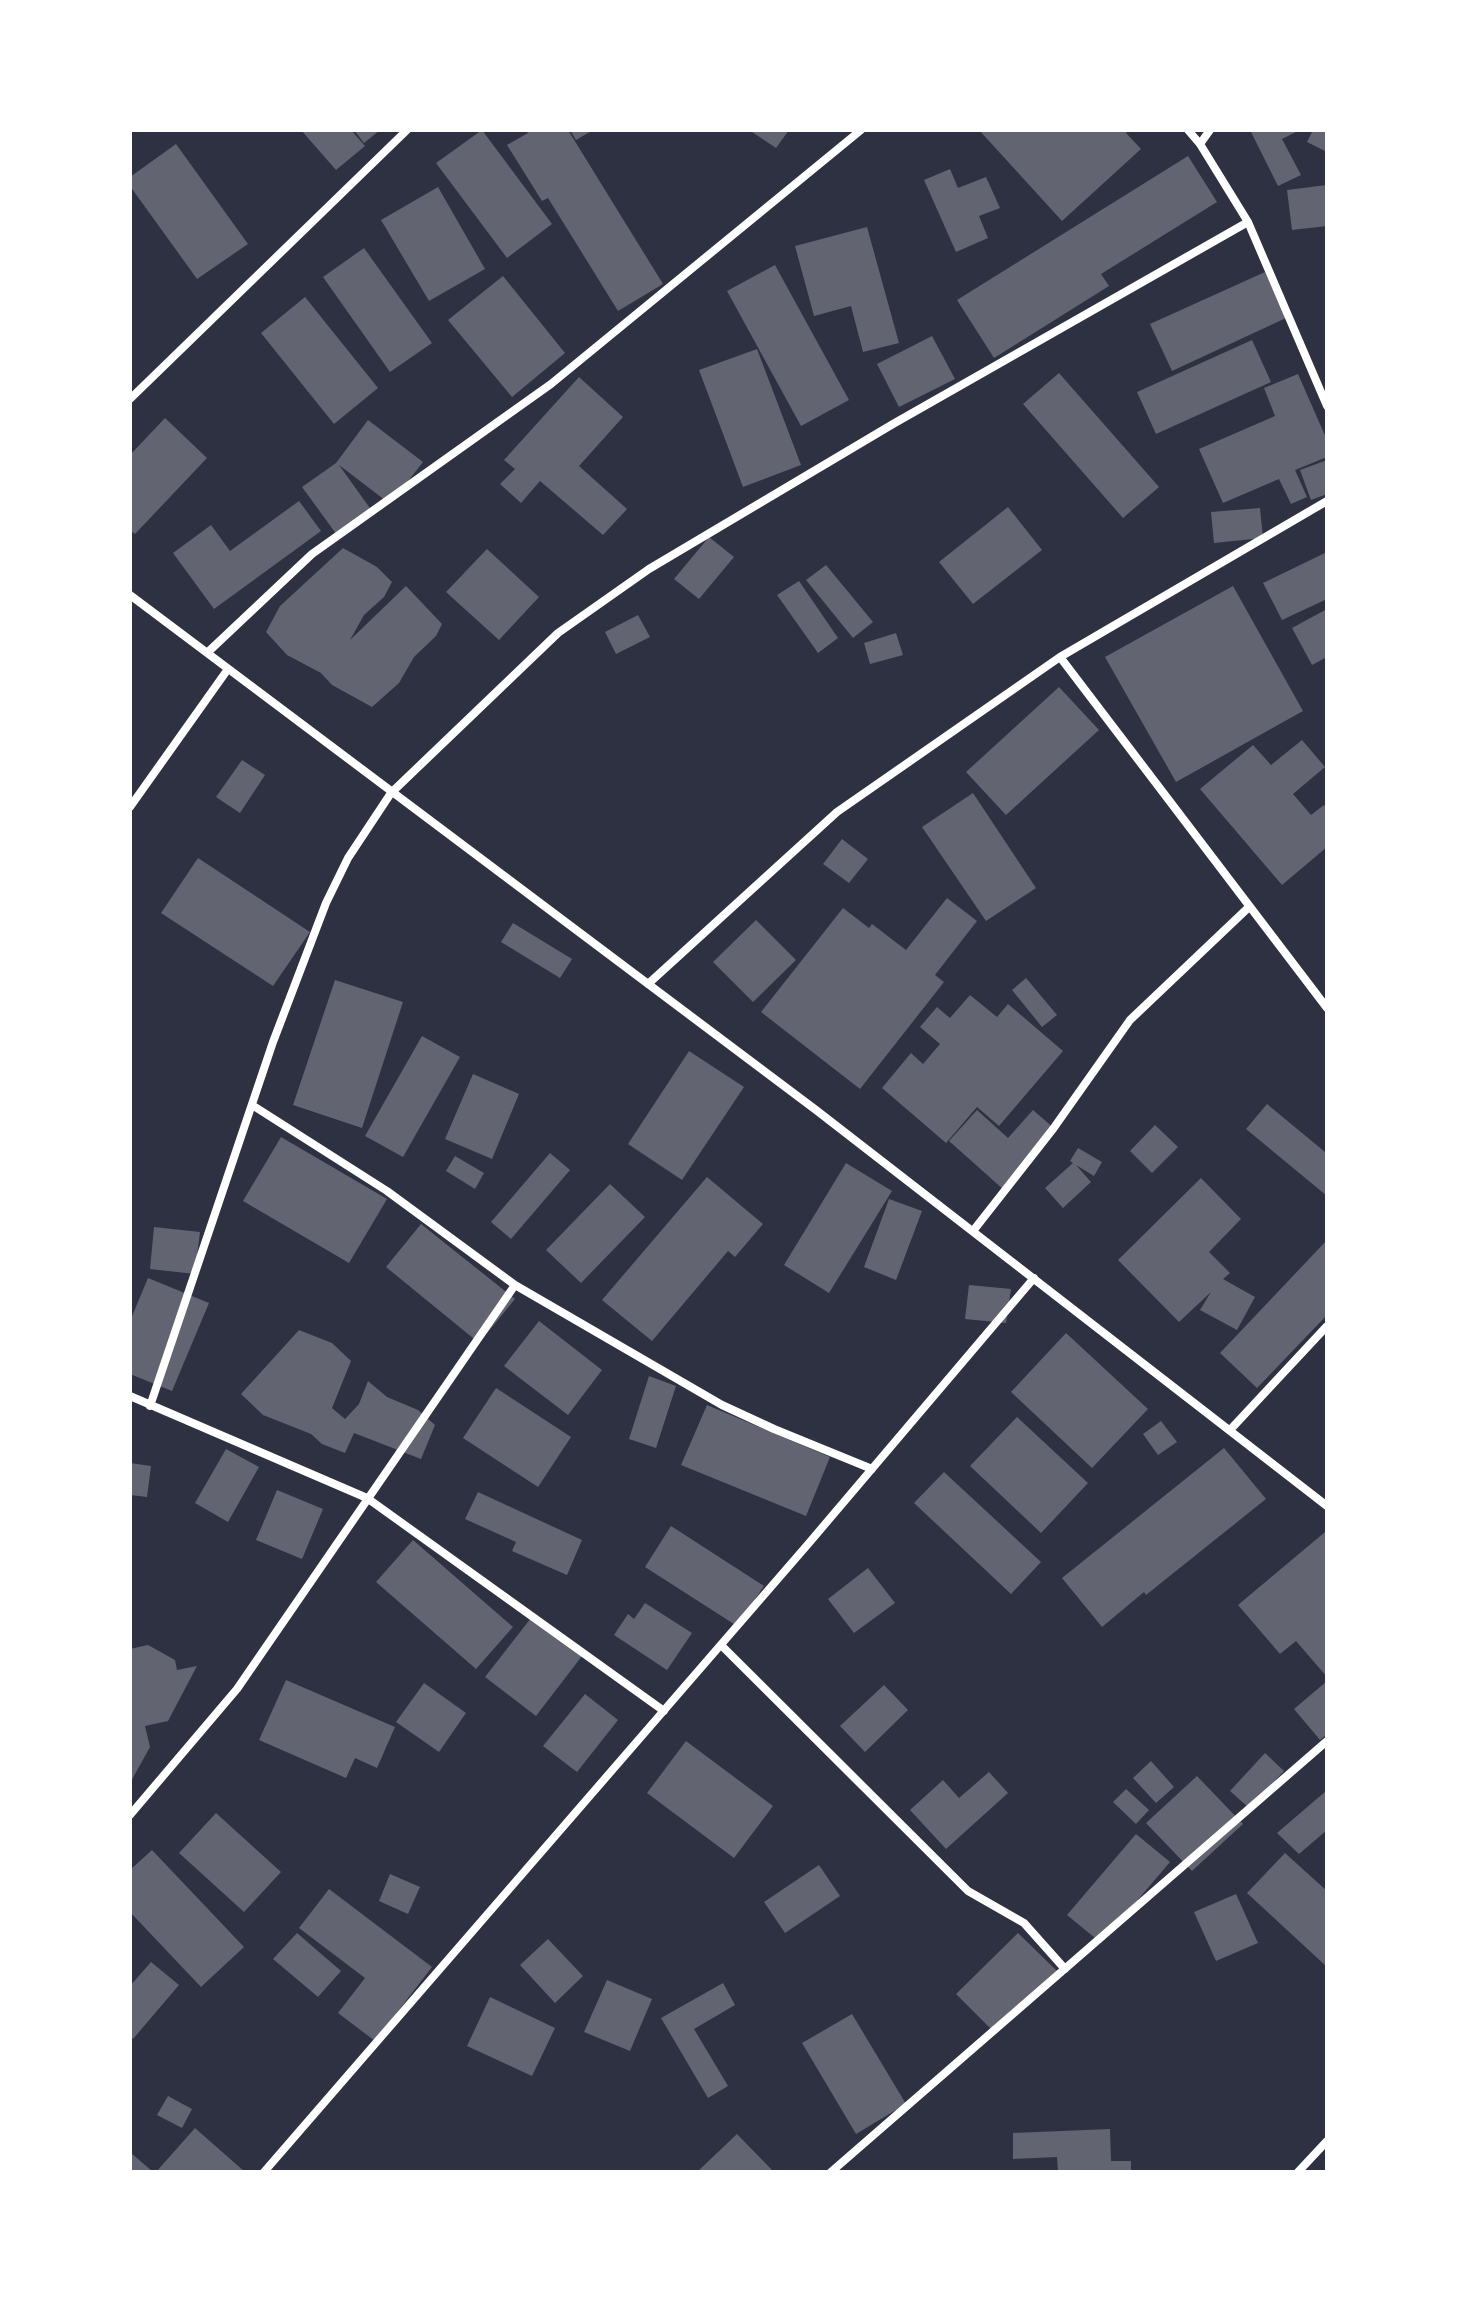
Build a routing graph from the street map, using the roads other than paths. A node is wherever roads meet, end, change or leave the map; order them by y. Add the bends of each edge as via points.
1 (407, 130) edge
2 (861, 130) edge
3 (1188, 130) edge
4 (1210, 130) edge
5 (1200, 144) junction
6 (1248, 222) junction
7 (130, 399) edge
8 (1327, 406) edge
9 (1327, 501) edge
10 (130, 595) edge
11 (207, 653) junction
12 (1060, 657) junction
13 (228, 669) junction
14 (391, 793) junction
15 (130, 807) edge
16 (1249, 907) junction
17 (648, 984) junction
18 (1327, 1008) edge
19 (252, 1105) junction
20 (973, 1231) junction
21 (1034, 1278) junction
22 (515, 1285) junction
23 (1327, 1326) edge
24 (130, 1396) edge
25 (150, 1406) junction
26 (1230, 1430) junction
27 (872, 1469) junction
28 (367, 1498) junction
29 (1327, 1506) edge
30 (721, 1645) junction
31 (664, 1711) junction
32 (1327, 1741) edge
33 (130, 1815) edge
34 (1065, 1969) junction
35 (1327, 2141) edge
36 (264, 2172) edge
37 (831, 2172) edge
38 (1298, 2172) edge

1 - 7 street
2 - 11 street via 551,384 312,554
3 - 5 street
4 - 5 street
5 - 6 street
6 - 8 street
6 - 14 street via 649,569 558,633
9 - 12 street
10 - 11 street
11 - 13 street
12 - 16 street
12 - 17 street via 837,812
13 - 14 street
13 - 15 street
14 - 17 street
14 - 19 street via 326,903
16 - 18 street
16 - 20 street via 1130,1020
17 - 20 street
19 - 22 street via 387,1191
19 - 25 street
20 - 21 street
21 - 26 street
21 - 27 street
22 - 27 street via 722,1405
22 - 28 street
23 - 26 street
24 - 25 street
25 - 28 street
26 - 29 street
27 - 30 street
28 - 31 street
28 - 33 street via 237,1689
30 - 31 street
30 - 34 street via 968,1891 1024,1923
31 - 36 street
32 - 34 street
34 - 37 street
35 - 38 street

